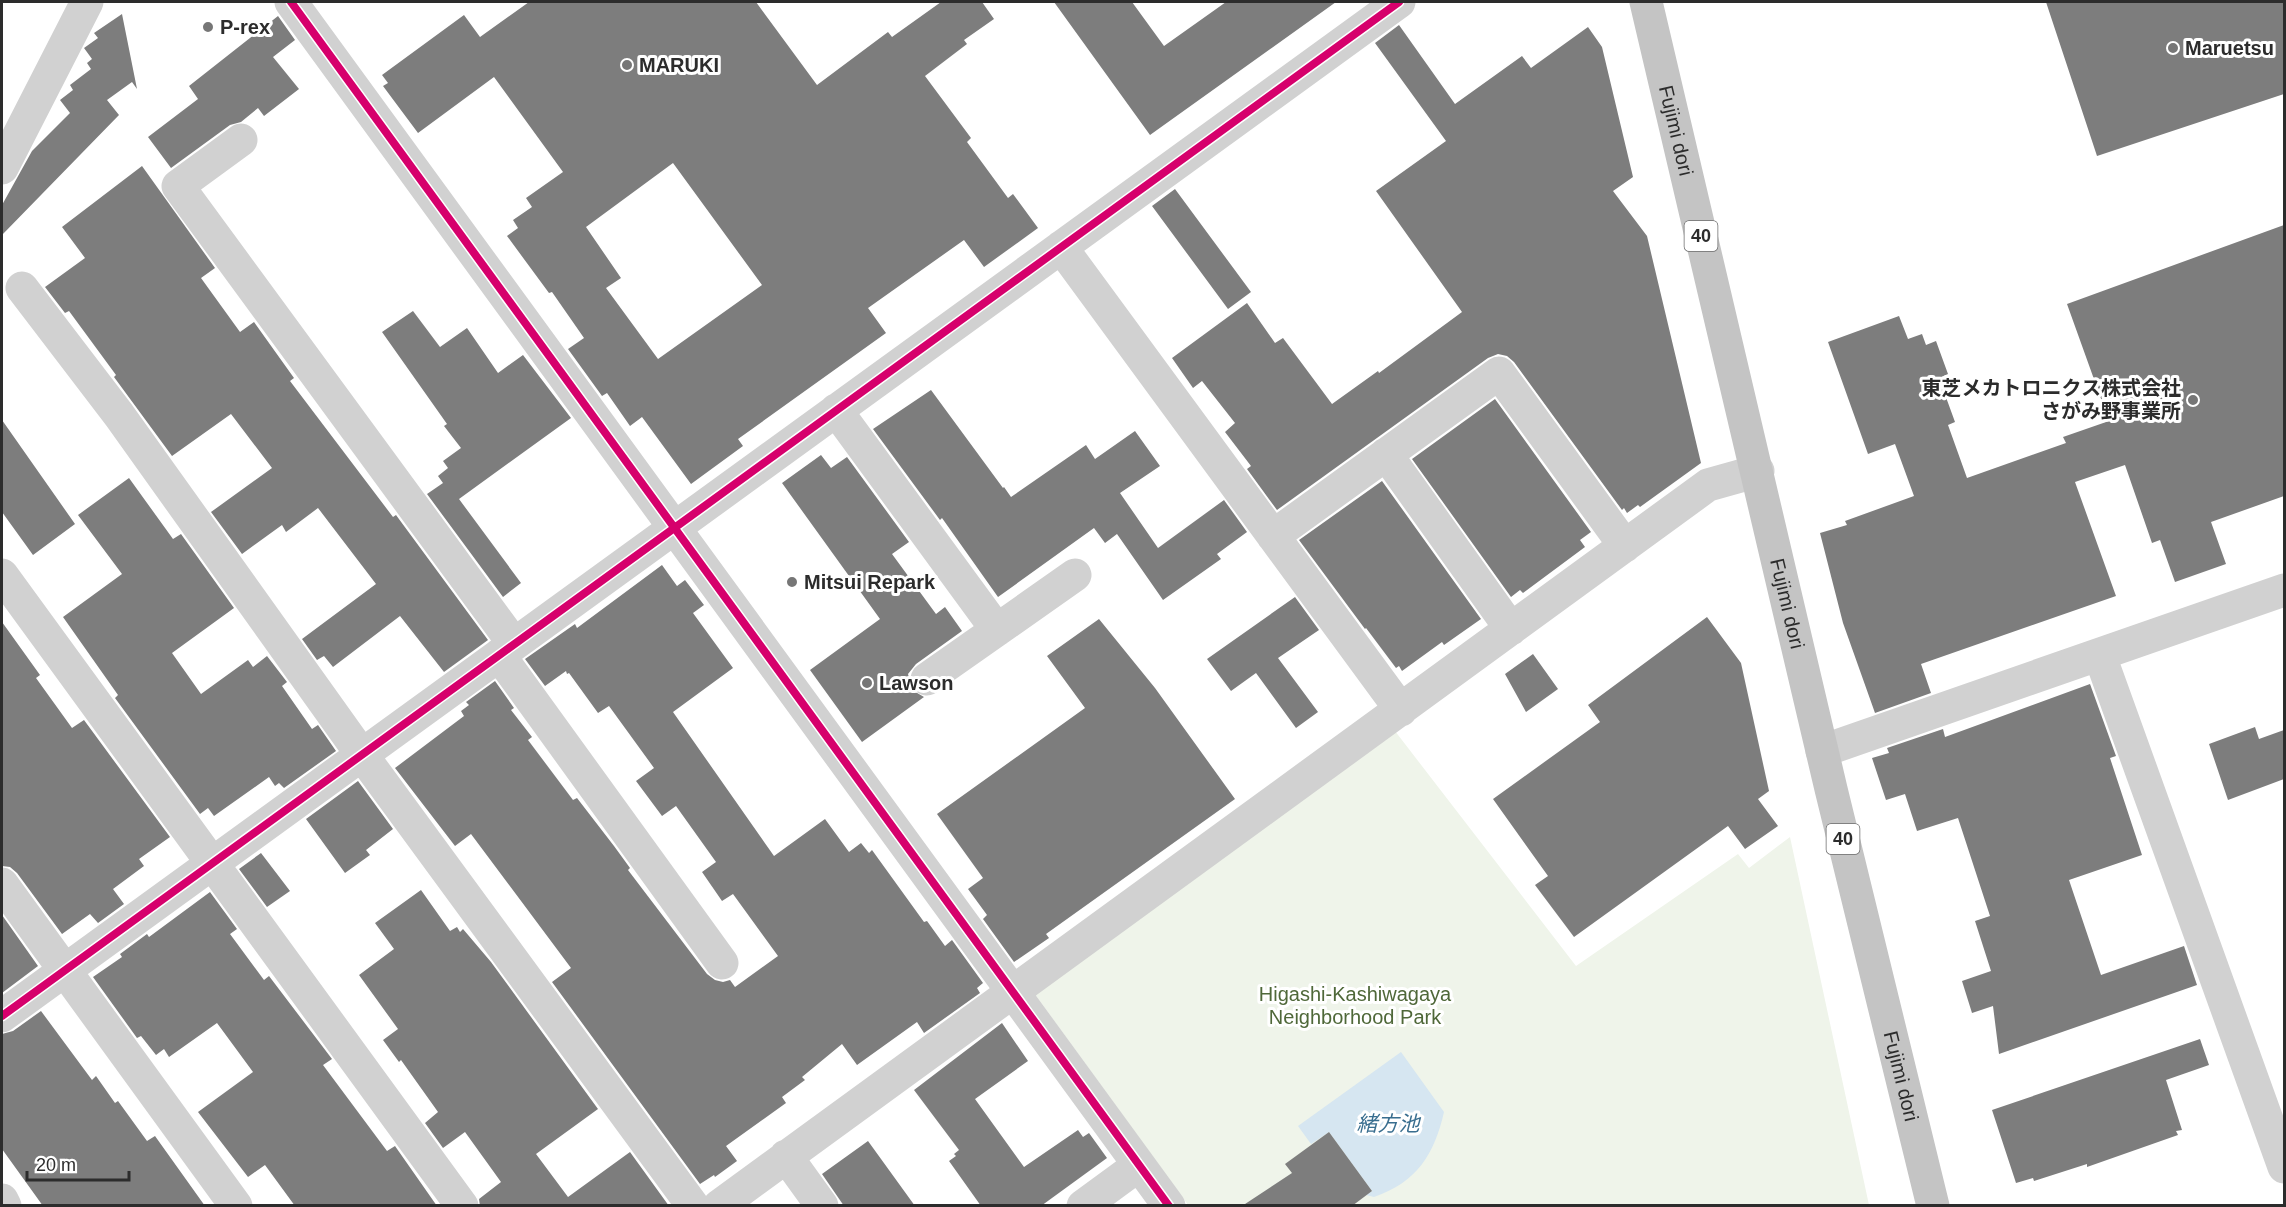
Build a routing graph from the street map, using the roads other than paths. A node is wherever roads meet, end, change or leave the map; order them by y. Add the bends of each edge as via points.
1 (87, 2) edge
2 (291, 2) edge
3 (1399, 2) edge
4 (1646, 2) edge
5 (241, 140) dead end
6 (2, 168) edge
7 (1061, 247) junction
8 (22, 288) dead end
9 (837, 410) junction
10 (1386, 454) junction
11 (1758, 471) junction
12 (674, 528) junction
13 (1273, 536) junction
14 (1625, 546) junction
15 (2, 575) edge
16 (1075, 575) dead end
17 (2284, 590) edge
18 (1511, 629) junction
19 (997, 630) junction
20 (507, 649) junction
21 (2100, 656) junction
22 (927, 679) dead end
23 (1401, 710) junction
24 (1822, 751) junction
25 (362, 754) junction
26 (212, 864) junction
27 (2, 884) edge
28 (722, 963) dead end
29 (65, 970) junction
30 (1012, 992) junction
31 (2, 1016) edge
32 (2274, 1106) edge
33 (786, 1156) junction
34 (1138, 1165) junction
35 (2284, 1167) edge
36 (2, 1200) edge
37 (5, 1206) edge
38 (236, 1206) edge
39 (462, 1206) edge
40 (693, 1206) edge
41 (719, 1206) edge
42 (822, 1206) edge
43 (1083, 1206) edge
44 (1168, 1206) edge
45 (1933, 1206) edge

1 - 6 street
2 - 12 street
3 - 7 street
4 - 11 main road, Fujimi dori / 40
5 - 20 street via 178,186
7 - 9 street
7 - 13 street
8 - 25 street via 119,415
9 - 12 street
9 - 19 street
10 - 13 street
10 - 14 street via 1499,372
10 - 18 street
11 - 14 street via 1708,485
11 - 24 main road, Fujimi dori / 40
12 - 20 street
12 - 30 street
13 - 23 street
14 - 18 street
15 - 26 street
16 - 19 street
17 - 21 street
18 - 23 street
19 - 22 street
20 - 25 street
20 - 28 street
21 - 24 street
21 - 32 street
23 - 30 street
24 - 45 main road, Fujimi dori / 40
25 - 26 street
25 - 40 street
26 - 29 street
26 - 39 street
27 - 29 street
29 - 31 street
29 - 38 street
30 - 33 street
30 - 34 street
32 - 35 street
33 - 41 street
33 - 42 street
34 - 43 street
34 - 44 street
36 - 37 street

